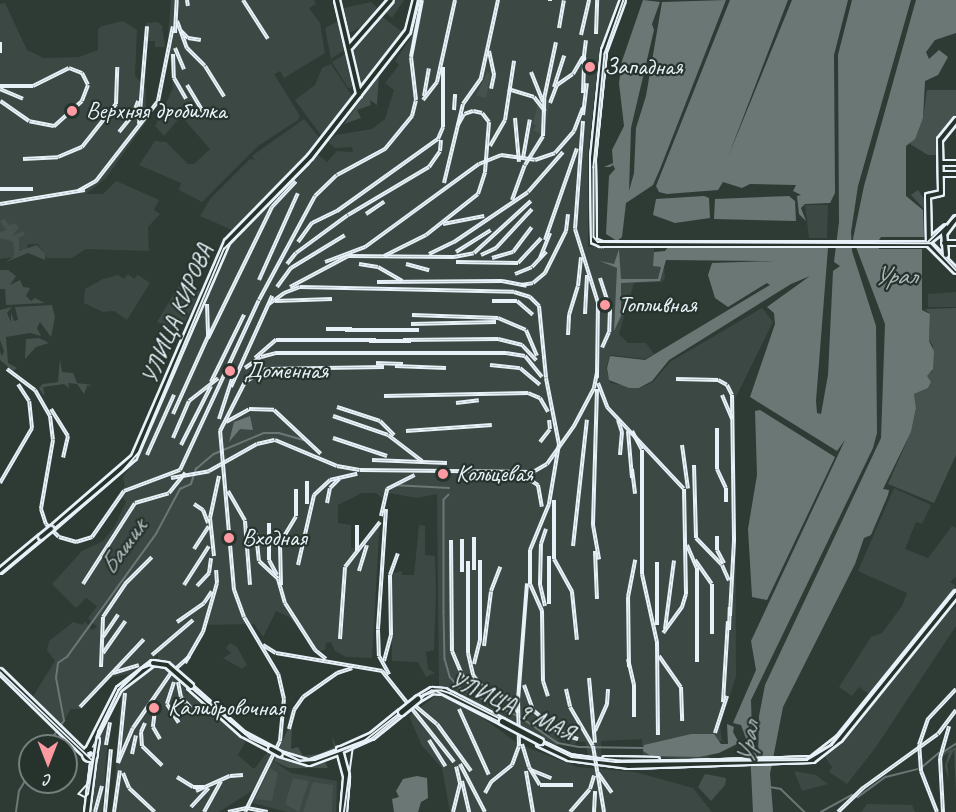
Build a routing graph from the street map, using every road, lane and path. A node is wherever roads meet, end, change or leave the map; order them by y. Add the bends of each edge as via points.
1 (338, 0) edge
2 (391, 0) edge
3 (416, 0) edge
4 (622, 0) edge
5 (350, 47) junction
6 (360, 93) junction
7 (956, 120) edge
8 (941, 163) junction
9 (956, 163) edge
10 (941, 174) junction
11 (956, 174) edge
12 (956, 216) edge
13 (929, 236) junction
14 (936, 237) junction
15 (944, 242) junction
16 (929, 243) junction
17 (956, 243) edge
18 (934, 247) junction
19 (956, 269) edge
20 (0, 571) edge
21 (956, 592) edge
22 (153, 664) junction
23 (0, 671) edge
24 (95, 751) junction
25 (340, 751) junction
26 (86, 753) junction
27 (94, 756) junction
28 (93, 766) junction
29 (87, 812) edge
30 (343, 812) edge

1 - 5 main road
1 - 6 main road
2 - 5 main road
3 - 6 main road, УЛИЦА КИРОВА via 409,30
4 - 16 main road via 604,51 593,158 594,241
5 - 6 main road
6 - 20 main road, УЛИЦА КИРОВА, bridge via 304,164 226,242 134,457
7 - 8 main road via 940,140
8 - 9 main road
8 - 10 main road
10 - 11 main road
10 - 13 main road via 941,193 928,196
12 - 14 main road
12 - 15 main road
13 - 14 main road
13 - 16 main road
14 - 15 main road
14 - 16 main road
15 - 17 main road
15 - 18 main road
15 - 19 main road via 945,254
16 - 18 main road
18 - 19 main road
21 - 25 main road, УЛИЦА 9 МАЯ, bridge via 827,747 809,758 605,759 570,754 444,691 432,690 371,736
22 - 24 main road via 120,690
22 - 25 main road, УЛИЦА 9 МАЯ, bridge via 166,667 240,732 280,753 309,761
22 - 26 main road via 118,689
23 - 26 main road
24 - 26 main road
24 - 27 main road
25 - 30 main road via 346,776
26 - 27 main road
26 - 28 main road
27 - 28 main road
28 - 29 main road

